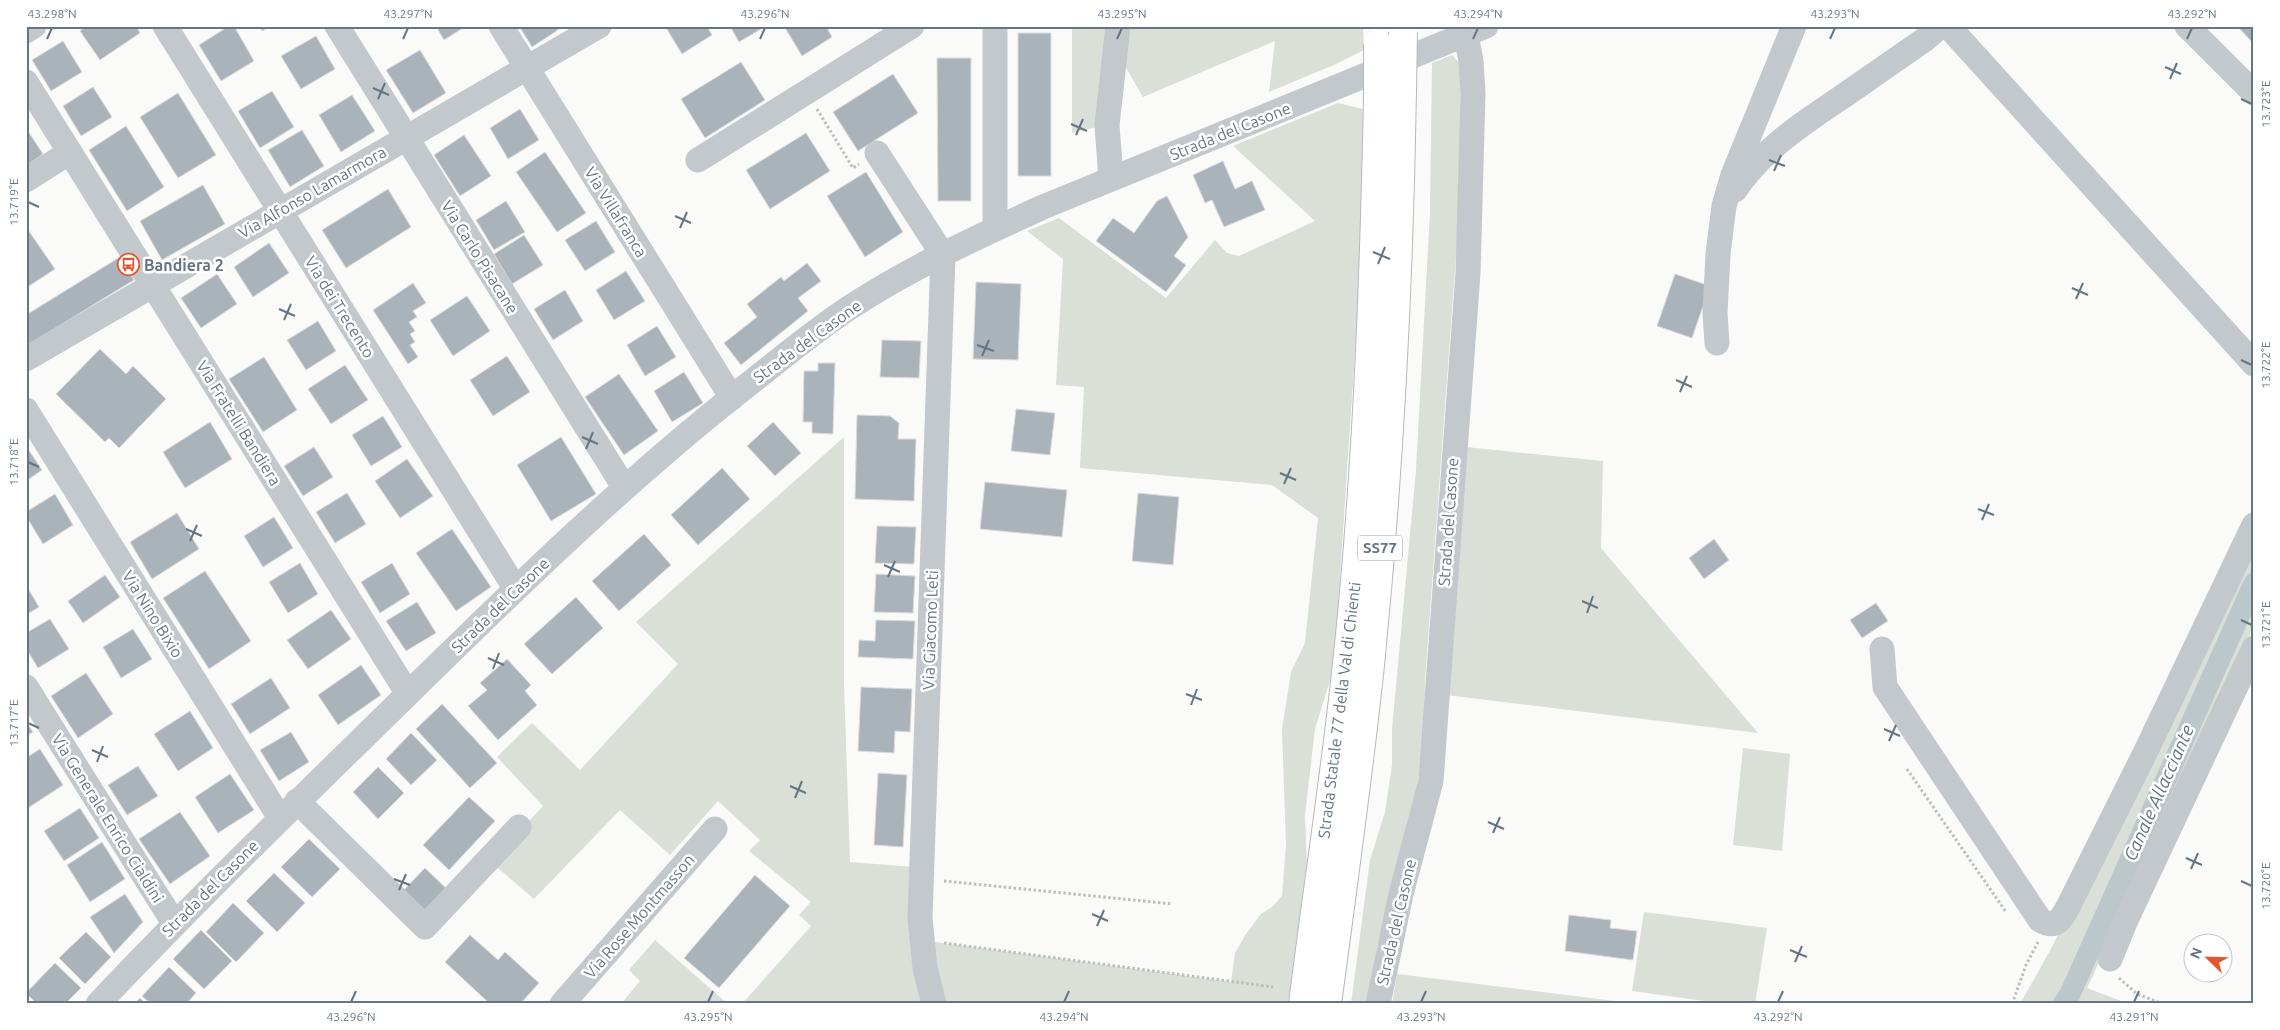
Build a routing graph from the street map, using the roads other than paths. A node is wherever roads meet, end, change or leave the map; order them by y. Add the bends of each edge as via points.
1 (34, 26) edge
2 (165, 26) edge
3 (337, 26) edge
4 (501, 26) edge
5 (599, 26) edge
6 (912, 26) edge
7 (995, 26) edge
8 (1118, 26) edge
9 (1794, 26) edge
10 (1940, 26) edge
11 (1948, 26) edge
12 (2187, 26) edge
13 (1476, 30) edge
14 (26, 31) edge
15 (1391, 32) edge
16 (527, 68) junction
17 (29, 91) edge
18 (2254, 93) edge
19 (1390, 95) junction
20 (406, 138) junction
21 (70, 152) junction
22 (877, 153) road end
23 (698, 160) dead end
24 (30, 178) edge
25 (1111, 179) junction
26 (1724, 206) junction
27 (280, 210) junction
28 (995, 228) junction
29 (943, 255) junction
30 (152, 284) junction
31 (1717, 343) dead end
32 (26, 359) edge
33 (2254, 364) edge
34 (732, 398) junction
35 (26, 410) edge
36 (624, 487) junction
37 (2254, 525) edge
38 (516, 588) junction
39 (2254, 648) edge
40 (1882, 649) dead end
41 (26, 687) edge
42 (408, 694) junction
43 (288, 810) junction
44 (519, 827) dead end
45 (715, 828) dead end
46 (174, 924) junction
47 (2110, 959) road end
48 (98, 1004) edge
49 (562, 1004) edge
50 (934, 1004) edge
51 (1303, 1004) edge
52 (1327, 1004) edge
53 (1378, 1004) edge

1 - 14 street
2 - 27 street, Via dei Trecento
3 - 20 street, Via Carlo Pisacane
4 - 16 street, Via Villafranca
5 - 16 street, Via Alfonso Lamarmora
6 - 23 street
7 - 28 street
8 - 25 street via 1107,125
9 - 26 street via 1733,175
10 - 26 street via 1778,144 1756,163
11 - 33 street
12 - 18 street
13 - 25 street, Strada del Casone
13 - 53 street, Strada del Casone via 1471,61 1468,273 1431,781 1401,894
15 - 19 highway, Strada Statale 77 della Val di Chienti / SS77, bridge
16 - 20 street, Via Alfonso Lamarmora
16 - 34 street, Via Villafranca
17 - 21 street, Via Fratelli Bandiera
19 - 51 highway, Strada Statale 77 della Val di Chienti / SS77 via 1376,229 1356,568 1338,737
19 - 52 highway, Strada Statale 77 della Val di Chienti / SS77 via 1400,220 1390,429 1370,665
20 - 27 street, Via Alfonso Lamarmora
20 - 36 street, Via Carlo Pisacane
21 - 24 street
21 - 30 street, Via Fratelli Bandiera
22 - 29 street
25 - 28 street, Strada del Casone
26 - 31 street via 1718,254
27 - 30 street, Via Alfonso Lamarmora
27 - 38 street, Via dei Trecento
28 - 29 street, Strada del Casone
29 - 34 street, Strada del Casone via 848,309
29 - 50 street, Via Giacomo Leti via 921,878 921,944
30 - 32 street, Via Alfonso Lamarmora
30 - 42 street, Via Fratelli Bandiera
34 - 36 street, Strada del Casone
35 - 43 street, Via Nino Bixio
36 - 38 street, Strada del Casone
37 - 40 street via 2141,761 2068,907 2055,923 2040,920 1885,687
38 - 42 street, Strada del Casone
39 - 47 street
41 - 46 street, Via Generale Enrico Cialdini
42 - 43 street, Strada del Casone
43 - 44 street, Via Nino Bixio via 425,927
43 - 46 street, Strada del Casone
45 - 49 street, Via Rose Montmasson
46 - 48 street, Strada del Casone

